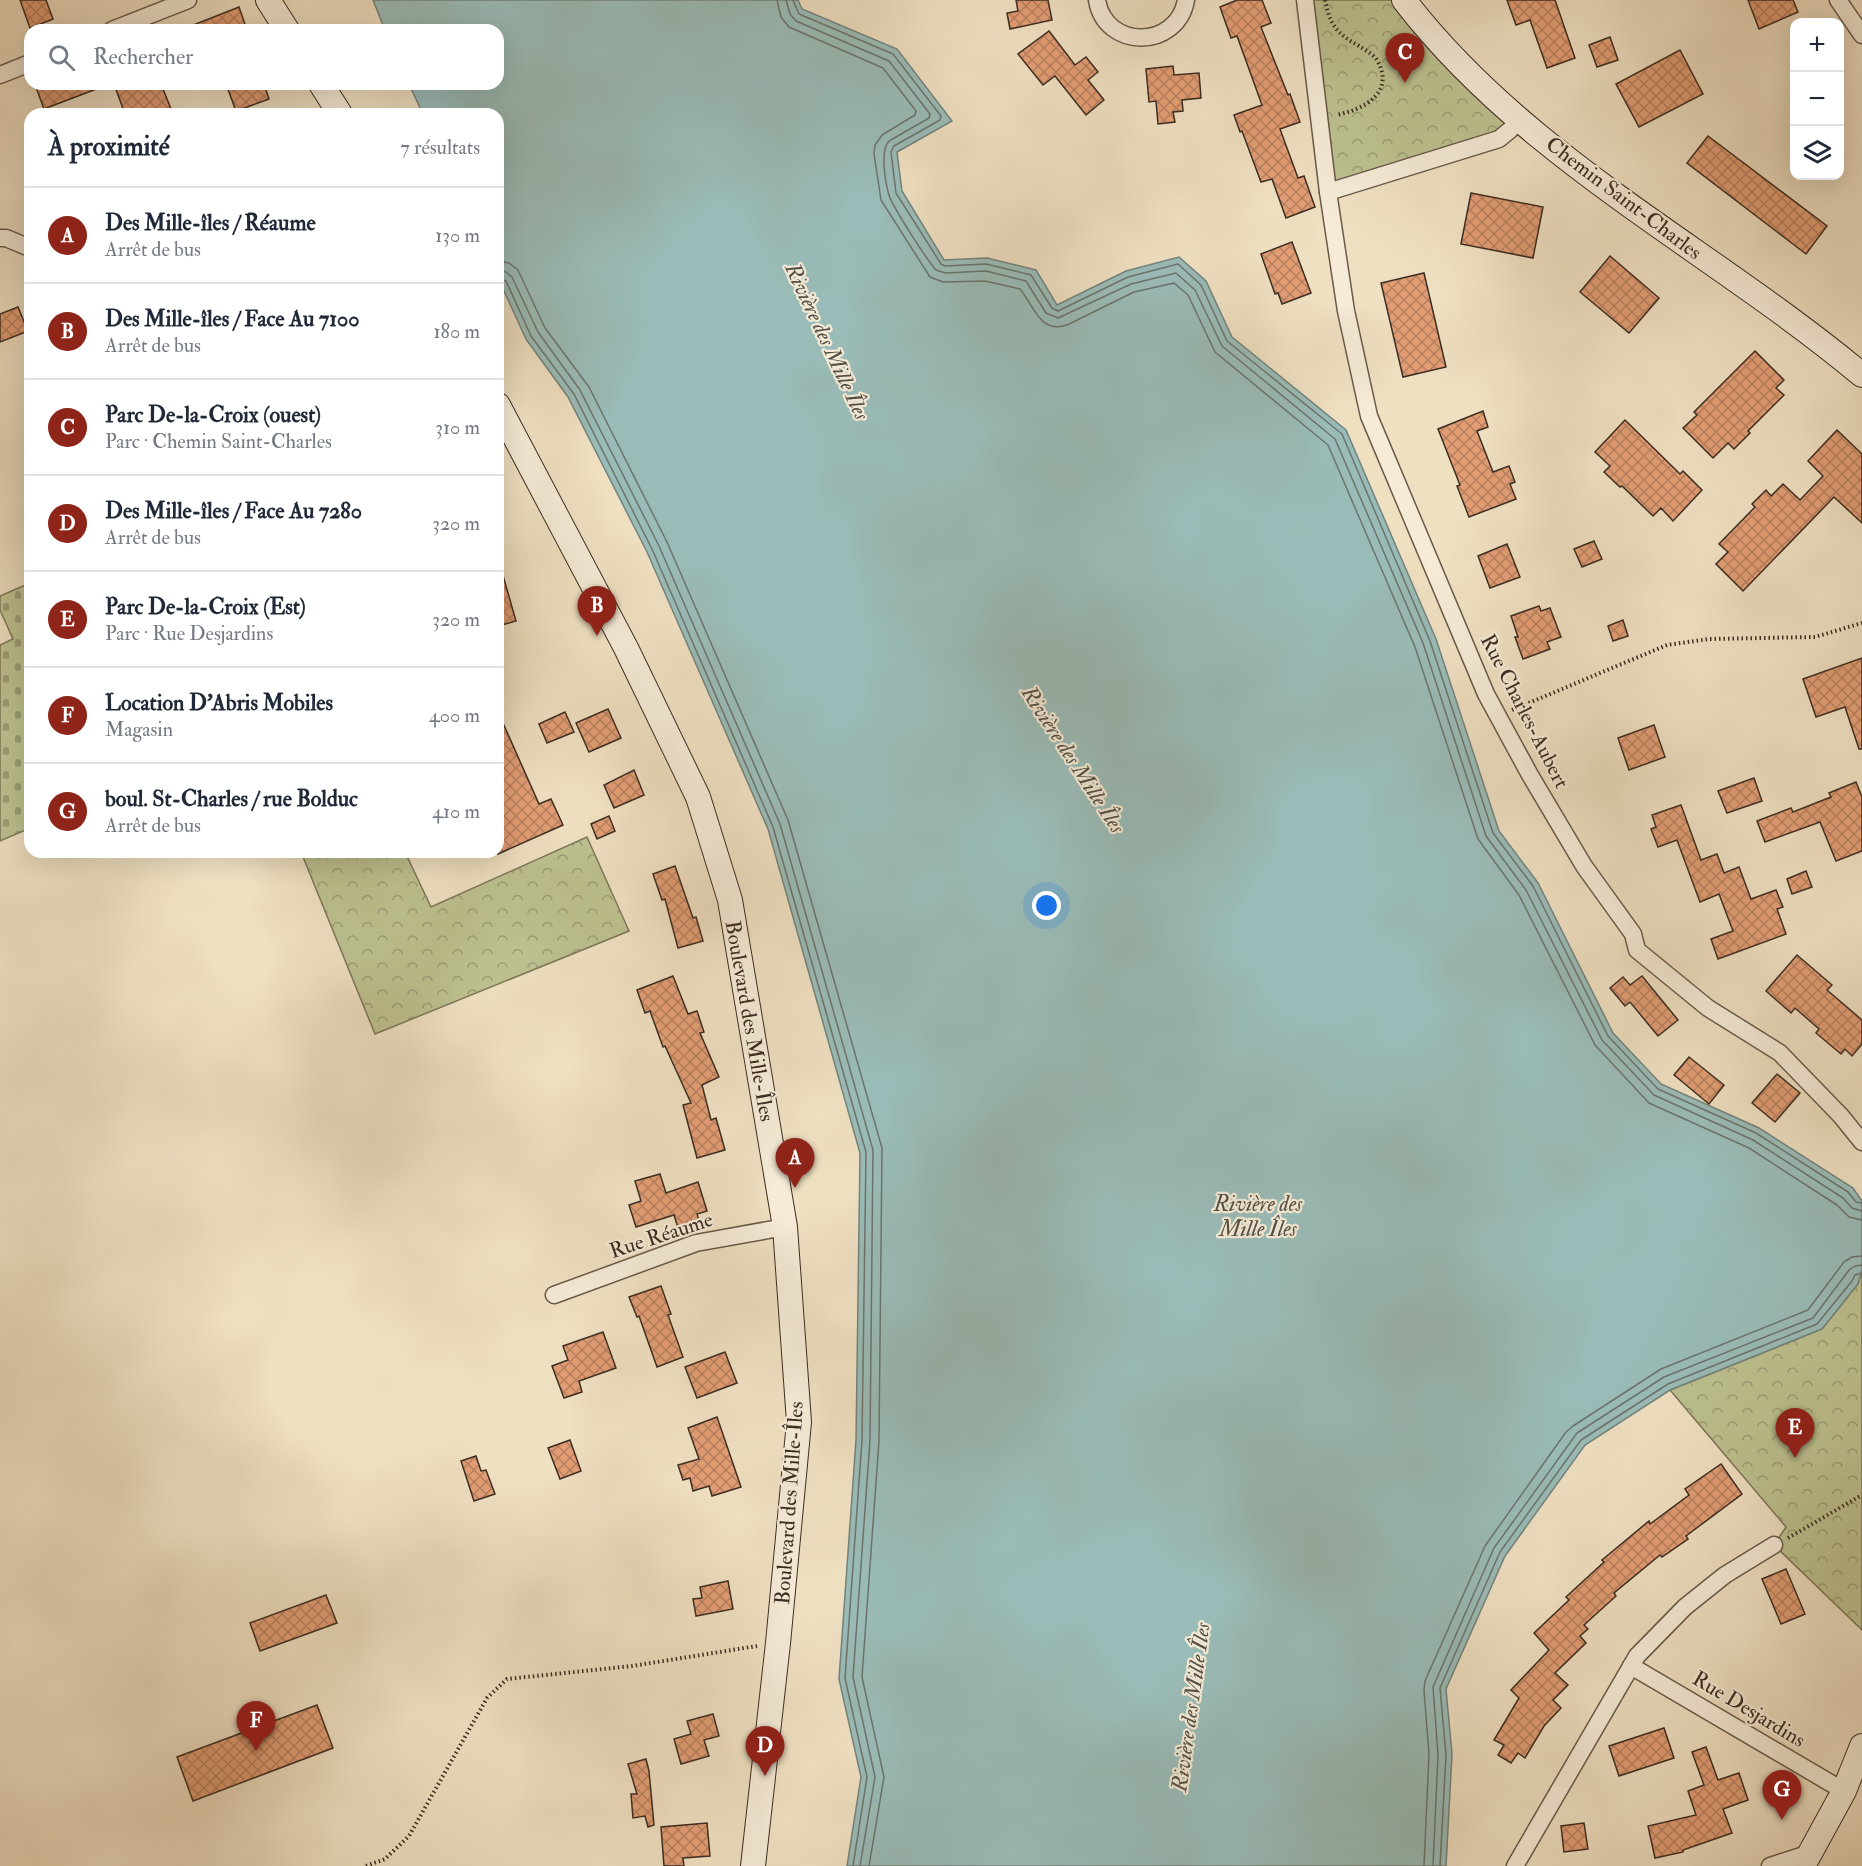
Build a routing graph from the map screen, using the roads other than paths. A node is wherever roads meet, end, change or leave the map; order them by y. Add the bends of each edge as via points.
1 (188, 0) edge
2 (268, 0) edge
3 (1097, 0) edge
4 (1186, 0) edge
5 (1305, 0) edge
6 (1404, 0) edge
7 (1838, 0) edge
8 (127, 24) edge
9 (283, 24) edge
10 (1862, 35) edge
11 (24, 65) edge
12 (0, 75) edge
13 (325, 90) edge
14 (336, 108) edge
15 (1519, 119) junction
16 (1328, 192) junction
17 (0, 238) edge
18 (24, 246) edge
19 (1862, 375) edge
20 (504, 416) edge
21 (1862, 1143) edge
22 (785, 1227) junction
23 (554, 1295) dead end
24 (1774, 1545) road end
25 (1632, 1666) junction
26 (1862, 1746) edge
27 (1844, 1791) junction
28 (1806, 1860) edge
29 (753, 1866) edge
30 (1515, 1866) edge
31 (1770, 1866) edge

1 - 8 street
2 - 9 street
3 - 4 street via 1104,18 1114,28 1126,36 1140,38 1167,30 1178,20
5 - 16 street, Rue Charles-Aubert
6 - 15 street, Chemin Saint-Charles via 1476,80
7 - 10 street
11 - 12 street
13 - 14 street
15 - 16 street via 1499,139
15 - 19 street, Chemin Saint-Charles
16 - 21 street, Rue Charles-Aubert via 1346,311 1369,416 1476,673 1530,775 1584,866 1633,934 1637,950 1708,1008 1780,1053
17 - 18 street
20 - 22 street, Boulevard des Mille-Îles via 626,648 698,797 730,900
22 - 23 street, Rue Réaume via 696,1243
22 - 29 street, Boulevard des Mille-Îles via 800,1422
24 - 25 street via 1725,1575 1685,1607
25 - 27 street, Rue Desjardins
25 - 30 street
26 - 27 street
27 - 28 street
28 - 31 street

